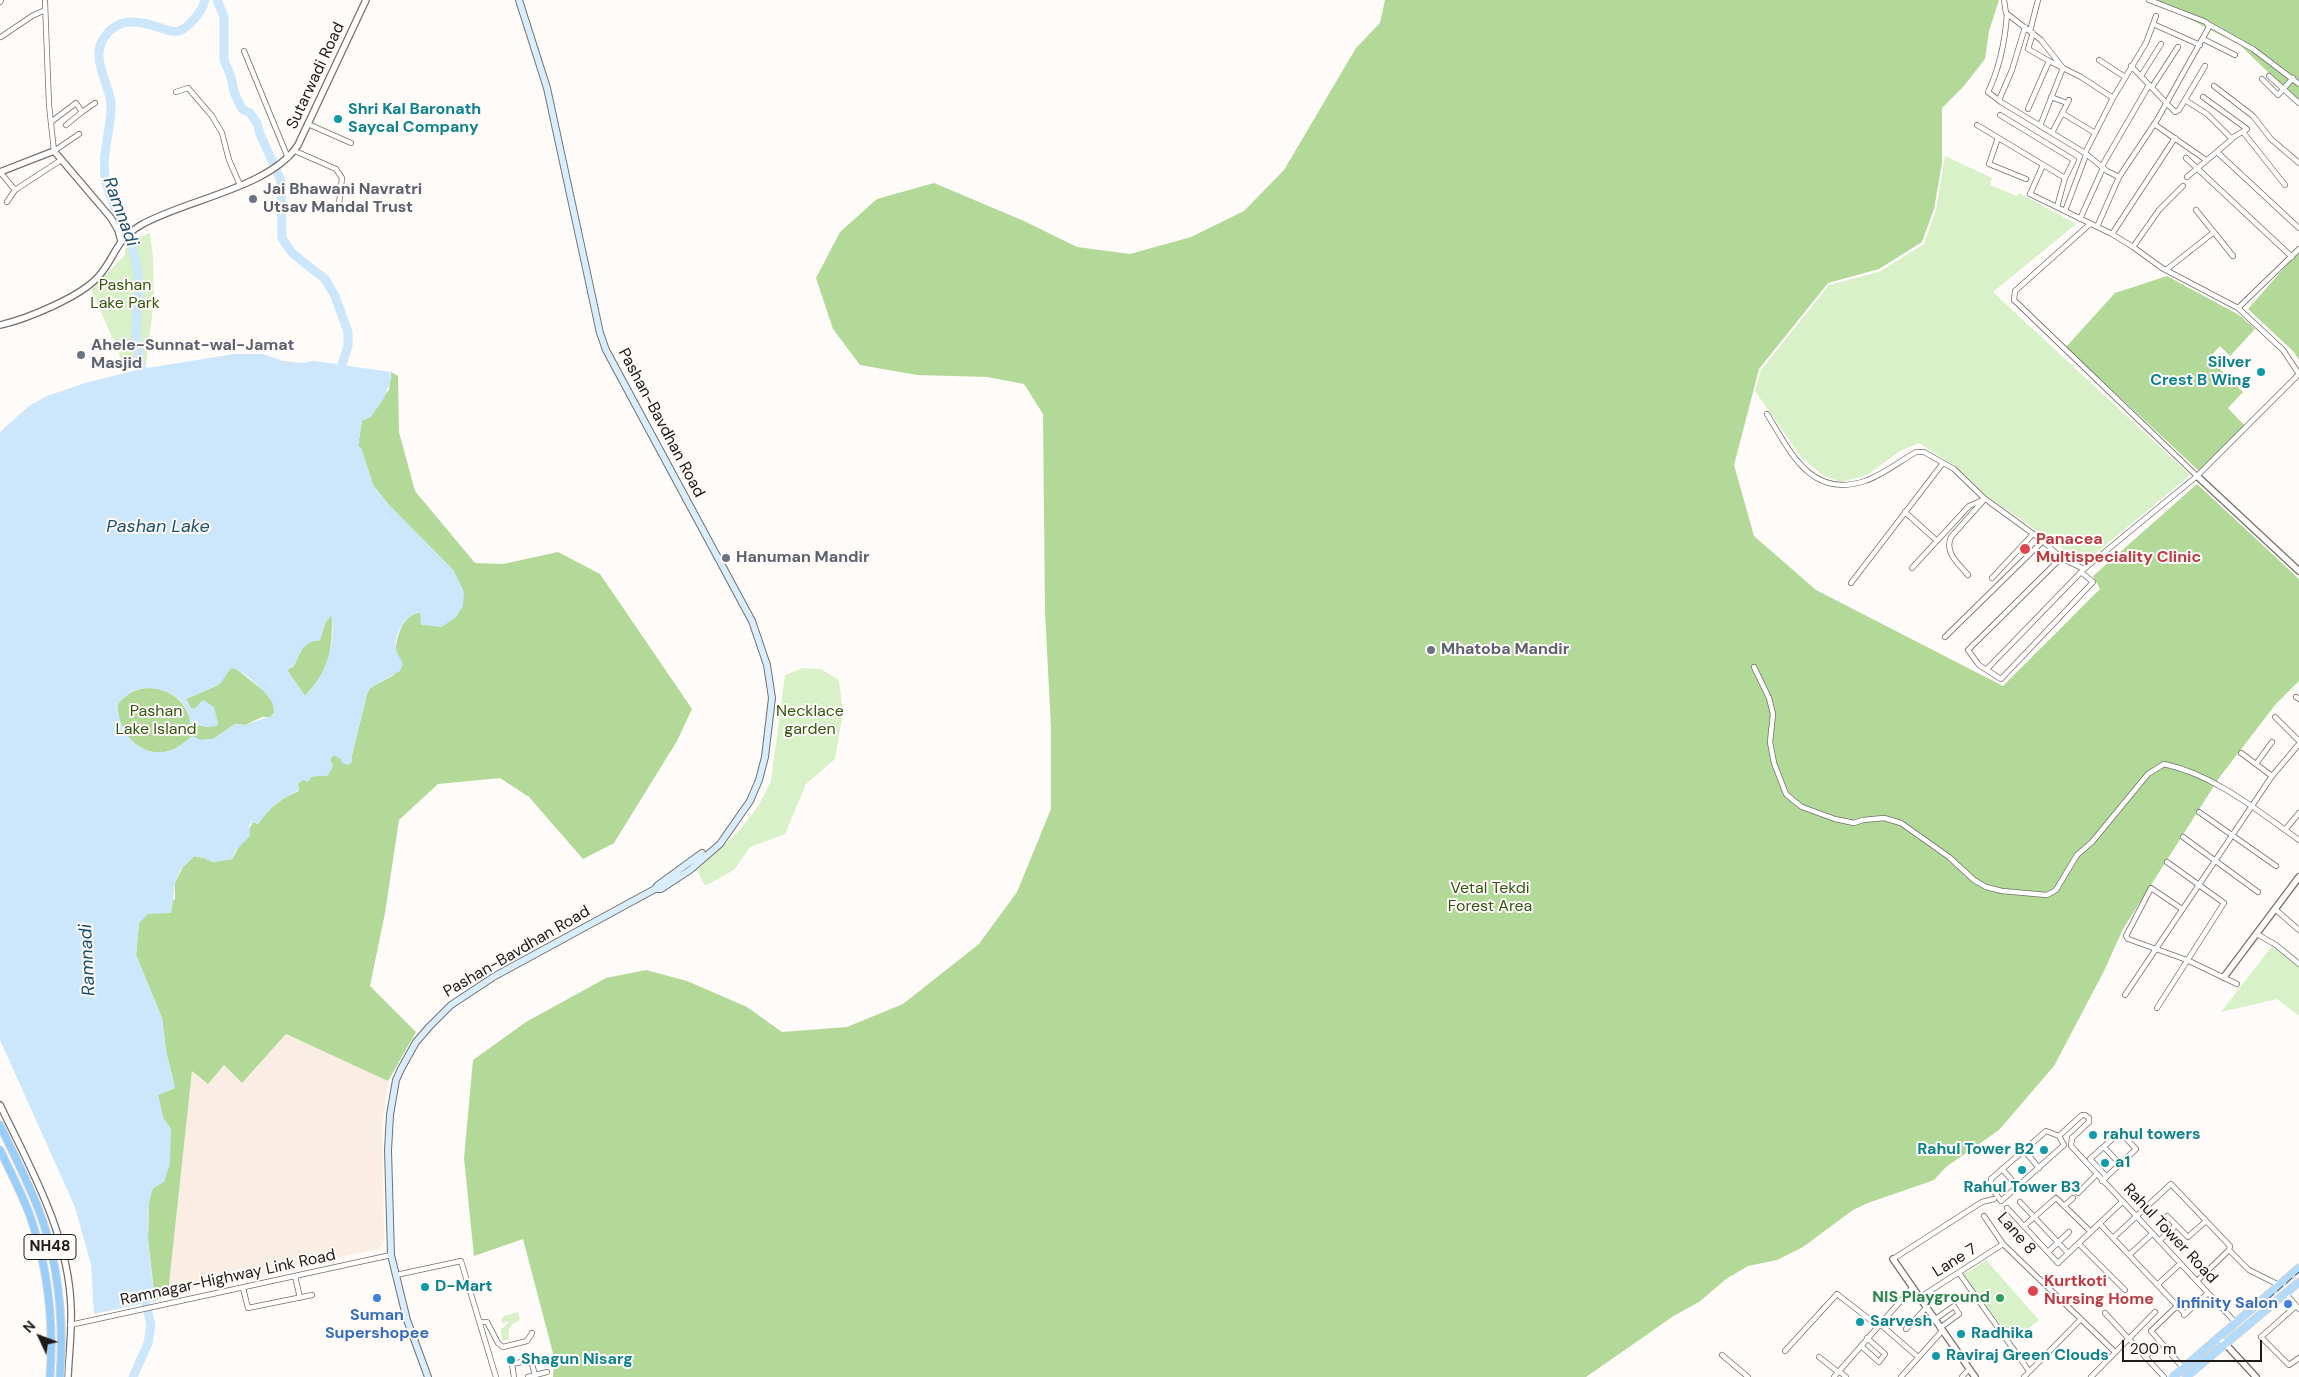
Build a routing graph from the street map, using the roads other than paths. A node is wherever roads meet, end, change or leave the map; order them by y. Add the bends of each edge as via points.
1 (366, 0) edge
2 (519, 0) edge
3 (2004, 0) edge
4 (2038, 0) edge
5 (2149, 0) edge
6 (45, 2) dead end
7 (46, 10) junction
8 (2007, 14) junction
9 (2156, 16) dead end
10 (2153, 24) junction
11 (2208, 24) junction
12 (2025, 27) junction
13 (2031, 32) junction
14 (1, 37) edge
15 (2203, 39) junction
16 (2161, 44) dead end
17 (2200, 46) junction
18 (2178, 47) dead end
19 (244, 51) dead end
20 (2235, 54) dead end
21 (2100, 60) dead end
22 (2050, 61) junction
23 (2131, 66) junction
24 (2205, 66) dead end
25 (2063, 68) junction
26 (2142, 76) junction
27 (2269, 76) dead end
28 (2126, 77) junction
29 (2293, 78) junction
30 (2262, 80) dead end
31 (2299, 84) edge
32 (2150, 86) junction
33 (2214, 86) dead end
34 (2283, 89) junction
35 (176, 92) dead end
36 (2051, 97) junction
37 (2203, 97) dead end
38 (2113, 98) junction
39 (1999, 100) junction
40 (2185, 100) junction
41 (95, 103) dead end
42 (2166, 103) junction
43 (2299, 103) edge
44 (2028, 109) dead end
45 (82, 112) junction
46 (2062, 113) junction
47 (2000, 115) dead end
48 (51, 122) junction
49 (66, 124) dead end
50 (308, 124) junction
51 (2154, 124) junction
52 (1976, 125) dead end
53 (2040, 126) junction
54 (2243, 132) junction
55 (2052, 133) junction
56 (2095, 133) junction
57 (79, 134) dead end
58 (1998, 138) junction
59 (2175, 138) junction
60 (2232, 138) junction
61 (351, 143) dead end
62 (54, 151) junction
63 (295, 151) junction
64 (2217, 152) junction
65 (2085, 154) junction
66 (2186, 158) dead end
67 (287, 159) junction
68 (61, 160) junction
69 (2206, 160) junction
70 (2299, 163) edge
71 (2044, 165) junction
72 (2197, 166) junction
73 (2102, 167) junction
74 (1, 175) edge
75 (2187, 176) dead end
76 (2120, 177) junction
77 (2065, 178) junction
78 (2026, 179) dead end
79 (240, 185) junction
80 (2285, 185) dead end
81 (2183, 186) dead end
82 (15, 190) junction
83 (7, 202) dead end
84 (338, 204) dead end
85 (2056, 207) junction
86 (2196, 210) dead end
87 (2065, 211) junction
88 (2080, 219) junction
89 (2090, 224) junction
90 (2098, 228) junction
91 (2299, 228) edge
92 (2214, 232) junction
93 (2112, 234) junction
94 (122, 239) junction
95 (2133, 247) junction
96 (2299, 249) edge
97 (2233, 256) dead end
98 (2292, 257) junction
99 (2166, 270) junction
100 (2238, 308) junction
101 (0, 325) edge
102 (2299, 374) edge
103 (1767, 414) dead end
104 (1943, 463) junction
105 (2197, 476) junction
106 (1985, 499) junction
107 (1905, 512) junction
108 (2033, 534) junction
109 (1937, 541) junction
110 (2043, 541) junction
111 (2061, 558) junction
112 (1912, 568) dead end
113 (2298, 568) edge
114 (2083, 571) junction
115 (1968, 575) dead end
116 (1992, 578) dead end
117 (1851, 583) dead end
118 (1945, 636) dead end
119 (1754, 667) dead end
120 (1987, 669) junction
121 (2274, 717) dead end
122 (2272, 742) dead end
123 (2299, 742) edge
124 (2241, 753) dead end
125 (2256, 764) junction
126 (2272, 776) junction
127 (2251, 806) junction
128 (2199, 812) dead end
129 (2299, 813) edge
130 (2284, 830) junction
131 (2232, 835) junction
132 (2183, 837) dead end
133 (2299, 840) edge
134 (2215, 860) junction
135 (2167, 862) dead end
136 (2276, 866) dead end
137 (2299, 877) edge
138 (2199, 884) junction
139 (2258, 892) dead end
140 (2182, 909) junction
141 (2275, 909) junction
142 (2299, 930) edge
143 (2257, 934) junction
144 (2155, 950) junction
145 (2187, 960) junction
146 (2299, 964) edge
147 (2224, 977) junction
148 (2237, 984) dead end
149 (2125, 995) dead end
150 (2157, 1008) dead end
151 (0, 1105) edge
152 (0, 1126) edge
153 (2059, 1136) junction
154 (2104, 1147) junction
155 (0, 1150) edge
156 (2024, 1150) junction
157 (2120, 1164) junction
158 (2039, 1168) junction
159 (2002, 1169) junction
160 (2096, 1175) junction
161 (2106, 1176) junction
162 (2102, 1181) junction
163 (2018, 1187) junction
164 (2078, 1193) dead end
165 (2073, 1198) dead end
166 (1994, 1199) dead end
167 (2020, 1202) dead end
168 (2122, 1202) junction
169 (2064, 1206) junction
170 (2007, 1208) dead end
171 (1984, 1216) dead end
172 (2167, 1216) dead end
173 (2034, 1217) junction
174 (2136, 1217) junction
175 (2206, 1221) junction
176 (2100, 1224) junction
177 (2176, 1225) junction
178 (2024, 1226) junction
179 (2069, 1232) dead end
180 (2090, 1232) junction
181 (2152, 1234) junction
182 (2114, 1238) junction
183 (2159, 1241) junction
184 (2058, 1243) junction
185 (2003, 1244) junction
186 (2079, 1244) junction
187 (2229, 1250) junction
188 (2048, 1252) junction
189 (2068, 1254) junction
190 (391, 1255) junction
191 (2129, 1255) junction
192 (1893, 1259) joint
193 (2180, 1264) junction
194 (2299, 1268) edge
195 (1959, 1273) junction
196 (396, 1275) junction
197 (295, 1276) junction
198 (2197, 1281) junction
199 (2299, 1282) edge
200 (2158, 1285) junction
201 (2280, 1285) junction
202 (243, 1288) junction
203 (1912, 1288) junction
204 (2125, 1290) dead end
205 (2208, 1293) junction
206 (2286, 1293) junction
207 (312, 1295) dead end
208 (300, 1298) junction
209 (1919, 1298) junction
210 (2298, 1307) edge
211 (1926, 1308) junction
212 (2175, 1308) dead end
213 (2155, 1312) dead end
214 (2104, 1313) dead end
215 (2080, 1319) junction
216 (1934, 1320) junction
217 (481, 1322) junction
218 (2236, 1323) junction
219 (70, 1325) junction
220 (1879, 1325) junction
221 (1906, 1329) dead end
222 (1941, 1329) junction
223 (532, 1333) dead end
224 (2219, 1337) junction
225 (1867, 1338) junction
226 (2128, 1338) junction
227 (2226, 1344) junction
228 (1861, 1346) junction
229 (2154, 1349) dead end
230 (1785, 1352) dead end
231 (2115, 1352) junction
232 (1722, 1355) dead end
233 (1819, 1357) dead end
234 (1918, 1357) junction
235 (2145, 1357) junction
236 (2299, 1358) edge
237 (2184, 1368) junction
238 (1969, 1369) junction
239 (2029, 1371) junction
240 (548, 1372) dead end
241 (1838, 1372) junction
242 (534, 1375) junction
243 (50, 1377) edge
244 (60, 1377) edge
245 (68, 1377) edge
246 (428, 1377) edge
247 (496, 1377) edge
248 (514, 1377) edge
249 (528, 1377) edge
250 (1748, 1377) edge
251 (1834, 1377) edge
252 (1846, 1377) edge
253 (1901, 1377) edge
254 (1962, 1377) edge
255 (1975, 1377) edge
256 (2024, 1377) edge
257 (2091, 1377) edge
258 (2164, 1377) edge
259 (2173, 1377) edge
260 (2186, 1377) edge
261 (2256, 1377) edge

1 - 50 street, Sutarwadi Road
2 - 190 main road, Pashan-Bavdhan Road via 547,88 606,350 752,621 767,665 772,698 765,757 750,801 721,840 655,889 477,987 445,1009 416,1042 396,1080 390,1115
3 - 8 street
4 - 13 street
5 - 11 street
6 - 7 street
7 - 14 street
7 - 48 street
8 - 12 street
8 - 39 street via 2001,58 1988,92
9 - 10 street
10 - 17 street
10 - 23 street via 2146,43
11 - 15 street
11 - 29 street
12 - 13 street
12 - 39 street
13 - 22 street via 2028,50
13 - 25 street
15 - 17 street
15 - 20 street
16 - 26 street
17 - 42 street
18 - 32 street
19 - 67 street
21 - 28 street
22 - 25 street
22 - 44 street
23 - 26 street
23 - 28 street
24 - 40 street
25 - 36 street
25 - 38 street
26 - 32 street
27 - 34 street
28 - 38 street
29 - 31 street
29 - 34 street
30 - 34 street via 2278,94
32 - 42 street
32 - 73 street
33 - 70 street via 2253,116 2271,139
34 - 43 street
35 - 79 street via 188,88 212,116 222,132
36 - 46 street via 2068,102
36 - 53 street
37 - 54 street via 2246,127
38 - 56 street
39 - 53 street
40 - 42 street via 2176,112
40 - 60 street via 2207,114
41 - 45 street
42 - 51 street
45 - 48 street via 76,103
45 - 49 street
46 - 55 street
46 - 56 street
47 - 77 street via 2074,160
48 - 62 street
50 - 61 street
50 - 63 street, Sutarwadi Road
51 - 59 street
51 - 76 street
52 - 58 street
53 - 55 street
54 - 60 street
54 - 80 street
55 - 65 street
56 - 65 street
57 - 62 street
58 - 71 street
58 - 78 street via 1989,164
59 - 69 street
59 - 93 street
60 - 64 street
62 - 68 street
62 - 74 street
63 - 67 street, Sutarwadi Road
63 - 84 street via 336,169 342,178
64 - 69 street
64 - 91 street
65 - 73 street
65 - 87 street
66 - 72 street
67 - 79 street, Sutarwadi Road
68 - 82 street
68 - 94 street via 111,218
69 - 72 street
71 - 77 street
71 - 85 street via 2030,194
72 - 75 street
72 - 98 street
73 - 76 street
73 - 88 street
74 - 82 street
76 - 90 street
77 - 85 street
79 - 94 street via 143,224
81 - 95 street via 2159,210
82 - 83 street
85 - 87 street
86 - 92 street
87 - 88 street
88 - 89 street
89 - 90 street
89 - 105 street via 2015,291 2014,300
90 - 93 street
92 - 97 street
92 - 99 street
93 - 95 street
94 - 101 street via 105,269 88,286
95 - 99 street
96 - 98 street
98 - 100 street
99 - 100 street
100 - 102 street via 2283,350
102 - 105 street
103 - 104 street via 1791,454 1813,476 1831,485 1866,480 1919,451
104 - 106 street via 1954,469
104 - 107 street
105 - 113 street
105 - 114 street
106 - 108 street
106 - 109 street via 1969,506
106 - 115 street via 1951,537 1949,544 1950,552
107 - 109 street
107 - 117 street
108 - 110 street
108 - 116 street
109 - 112 street
110 - 111 street
110 - 118 street
111 - 114 street
111 - 120 street via 1968,650
114 - 120 street
114 - 120 street via 2093,582 2052,627 2001,679
119 - 127 street via 1769,698 1773,714 1770,742 1786,794 1802,807 1834,819 1854,823 1884,818 1902,823 1986,887 2047,896 2056,890 2077,855 2092,842 2148,774 2164,764 2200,776
121 - 123 street
122 - 125 street
123 - 126 street
124 - 125 street
125 - 126 street
126 - 127 street
127 - 130 street
127 - 131 street
128 - 131 street
129 - 130 street
130 - 133 street
131 - 134 street
131 - 136 street
132 - 134 street
134 - 138 street
134 - 139 street
135 - 138 street
137 - 141 street
138 - 140 street
138 - 145 street via 2224,903
140 - 144 street
140 - 144 street via 2151,888 2126,936
141 - 142 street
141 - 143 street
143 - 146 street
143 - 147 street
144 - 145 street
144 - 149 street
145 - 147 street
145 - 150 street
147 - 148 street
151 - 219 street via 52,1218 69,1287
152 - 244 highway, NH48 via 38,1209 52,1253 60,1311
153 - 156 street via 2046,1131
153 - 158 street via 2064,1145
153 - 160 street, Rahul Tower Road via 2082,1116 2089,1118 2070,1144
154 - 157 street
154 - 157 street via 2120,1132 2136,1149
154 - 161 street via 2090,1159
155 - 243 highway, NH48 via 29,1212 42,1255 51,1312
156 - 158 street
156 - 159 street
157 - 161 street
158 - 163 street
159 - 163 street
159 - 163 street via 1989,1182 1998,1200 2003,1200
160 - 162 street, Rahul Tower Road
160 - 164 street
161 - 162 street
162 - 168 street, Rahul Tower Road
165 - 169 street
166 - 192 street via 1982,1202
167 - 173 street
168 - 174 street, Rahul Tower Road
168 - 176 street
169 - 173 street via 2056,1198
169 - 180 street
170 - 178 street
171 - 185 street, Lane 8
172 - 177 street
173 - 178 street
173 - 184 street
174 - 175 street via 2171,1184
174 - 181 street, Rahul Tower Road
174 - 182 street
175 - 177 street via 2188,1237
175 - 187 street
176 - 180 street
176 - 182 street
177 - 183 street
178 - 188 street
179 - 184 street
180 - 186 street
181 - 183 street, Rahul Tower Road
181 - 191 street
182 - 191 street
183 - 193 street, Rahul Tower Road
184 - 188 street
184 - 189 street
185 - 195 street, Lane 7
185 - 215 street, Lane 8
186 - 189 street
186 - 204 street
187 - 198 street
187 - 201 street via 2249,1270
188 - 189 street via 2058,1263
190 - 196 main road, Pashan-Bavdhan Road
190 - 197 street, Ramnagar-Highway Link Road
191 - 200 street
192 - 203 street
193 - 198 street, Rahul Tower Road
193 - 200 street
194 - 201 main road
195 - 209 street, Lane 7
195 - 239 street
196 - 217 street via 461,1261
196 - 246 main road, Pashan-Bavdhan Road via 415,1345
197 - 202 street, Ramnagar-Highway Link Road
197 - 208 street
198 - 205 street, Rahul Tower Road
199 - 206 main road
200 - 205 street via 2184,1315
201 - 218 main road
202 - 208 street via 248,1308
202 - 219 street, Ramnagar-Highway Link Road
203 - 209 street
203 - 220 street
205 - 218 street, Rahul Tower Road
206 - 210 street
206 - 227 main road
207 - 208 street
209 - 211 street
210 - 236 street via 2261,1336 2289,1365
211 - 216 street
211 - 221 street
212 - 237 street via 2151,1331
213 - 226 street
214 - 226 street
215 - 231 street, Lane 8
215 - 239 street
216 - 222 street
216 - 222 street via 1954,1306 1960,1314
217 - 223 street via 487,1322 500,1345 527,1341
217 - 247 street
218 - 224 main road
219 - 245 street
220 - 225 street
220 - 230 street via 1837,1294
220 - 234 street
222 - 234 street
222 - 238 street
224 - 227 street
224 - 237 main road
225 - 228 street
225 - 228 street via 1885,1354 1879,1362
226 - 231 street
226 - 235 street
227 - 260 main road
227 - 261 street
228 - 241 street
229 - 235 street
231 - 257 street
232 - 250 street
233 - 241 street
234 - 253 street
235 - 258 street
237 - 259 main road
238 - 254 street
238 - 255 street
239 - 256 street
240 - 242 street
241 - 251 street
241 - 252 street
242 - 248 street via 528,1361 512,1364
242 - 249 street

